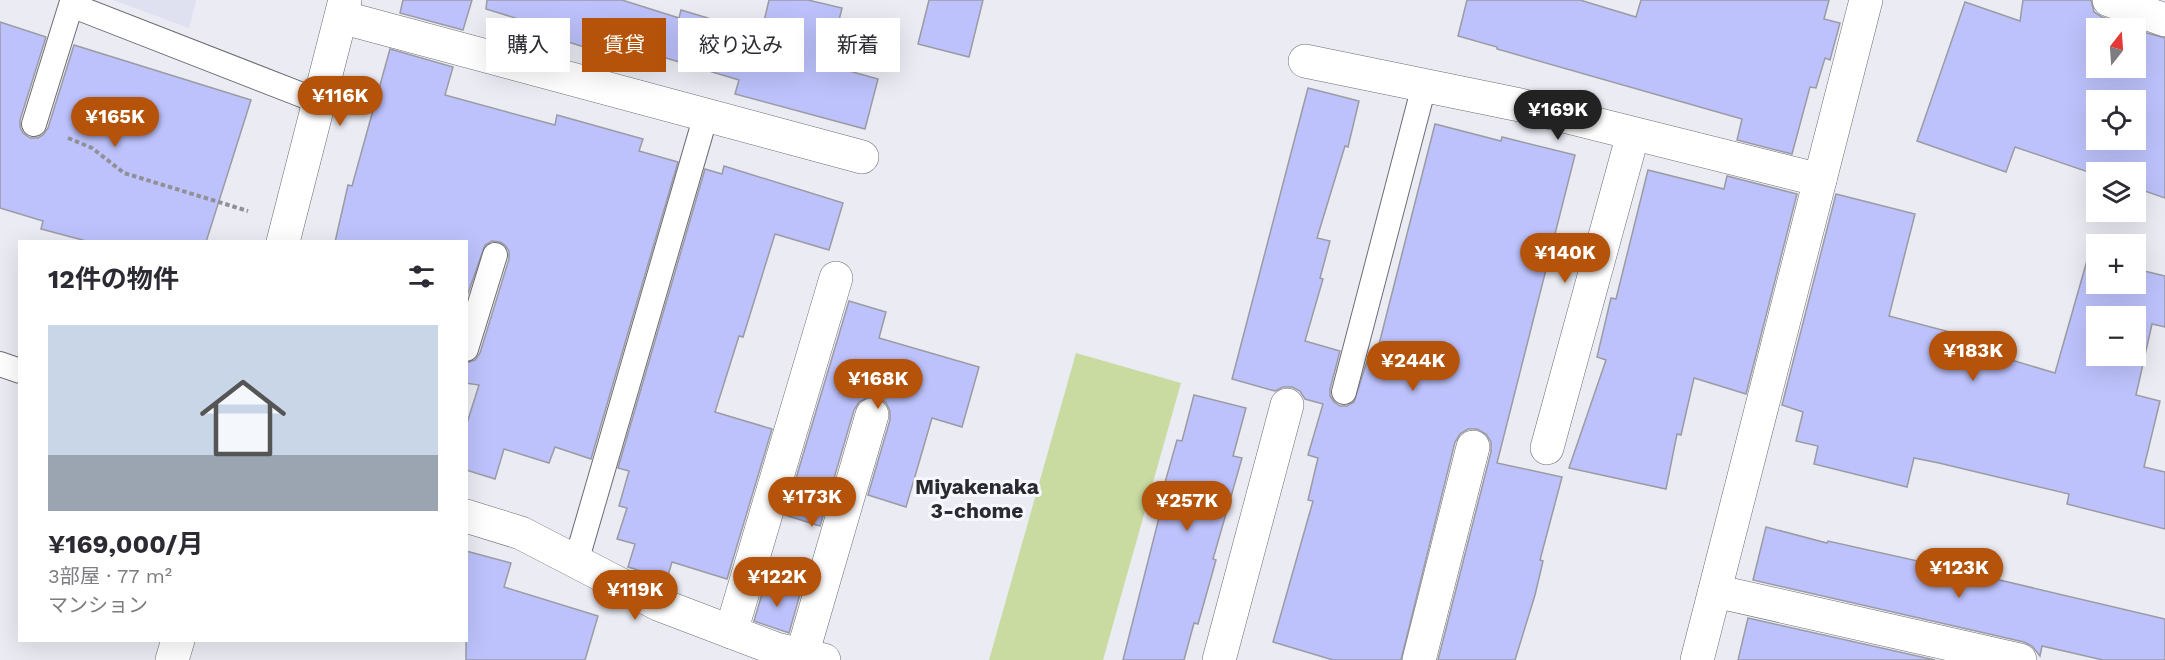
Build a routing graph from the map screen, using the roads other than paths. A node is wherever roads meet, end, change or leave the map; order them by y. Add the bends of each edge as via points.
1 (1866, 0) edge
2 (2109, 0) edge
3 (343, 8) edge
4 (2165, 20) edge
5 (1305, 61) dead end
6 (1424, 86) junction
7 (320, 102) junction
8 (706, 115) junction
9 (34, 124) road end
10 (1633, 134) junction
11 (861, 157) dead end
12 (1820, 180) junction
13 (285, 232) edge
14 (495, 255) dead end
15 (836, 278) dead end
16 (468, 343) edge
17 (0, 364) edge
18 (18, 370) edge
19 (1344, 392) dead end
20 (1287, 405) dead end
21 (872, 415) dead end
22 (1473, 447) dead end
23 (1547, 448) dead end
24 (468, 517) edge
25 (576, 562) junction
26 (1715, 591) junction
27 (731, 632) junction
28 (176, 642) edge
29 (793, 656) edge
30 (172, 660) edge
31 (1219, 660) edge
32 (1419, 660) edge
33 (1697, 660) edge
34 (2020, 660) edge

1 - 12 street
2 - 4 street
3 - 7 street
3 - 8 street
5 - 6 street
6 - 10 street
6 - 19 lane
7 - 9 lane via 71,5
7 - 13 street
8 - 11 street
8 - 25 lane
10 - 12 street
10 - 23 street
12 - 26 street
14 - 16 lane
15 - 27 street
17 - 18 lane
20 - 31 street
21 - 29 street
22 - 32 street
24 - 25 street via 521,533
25 - 27 street via 658,604
26 - 33 street
26 - 34 street
27 - 29 street
28 - 30 street

